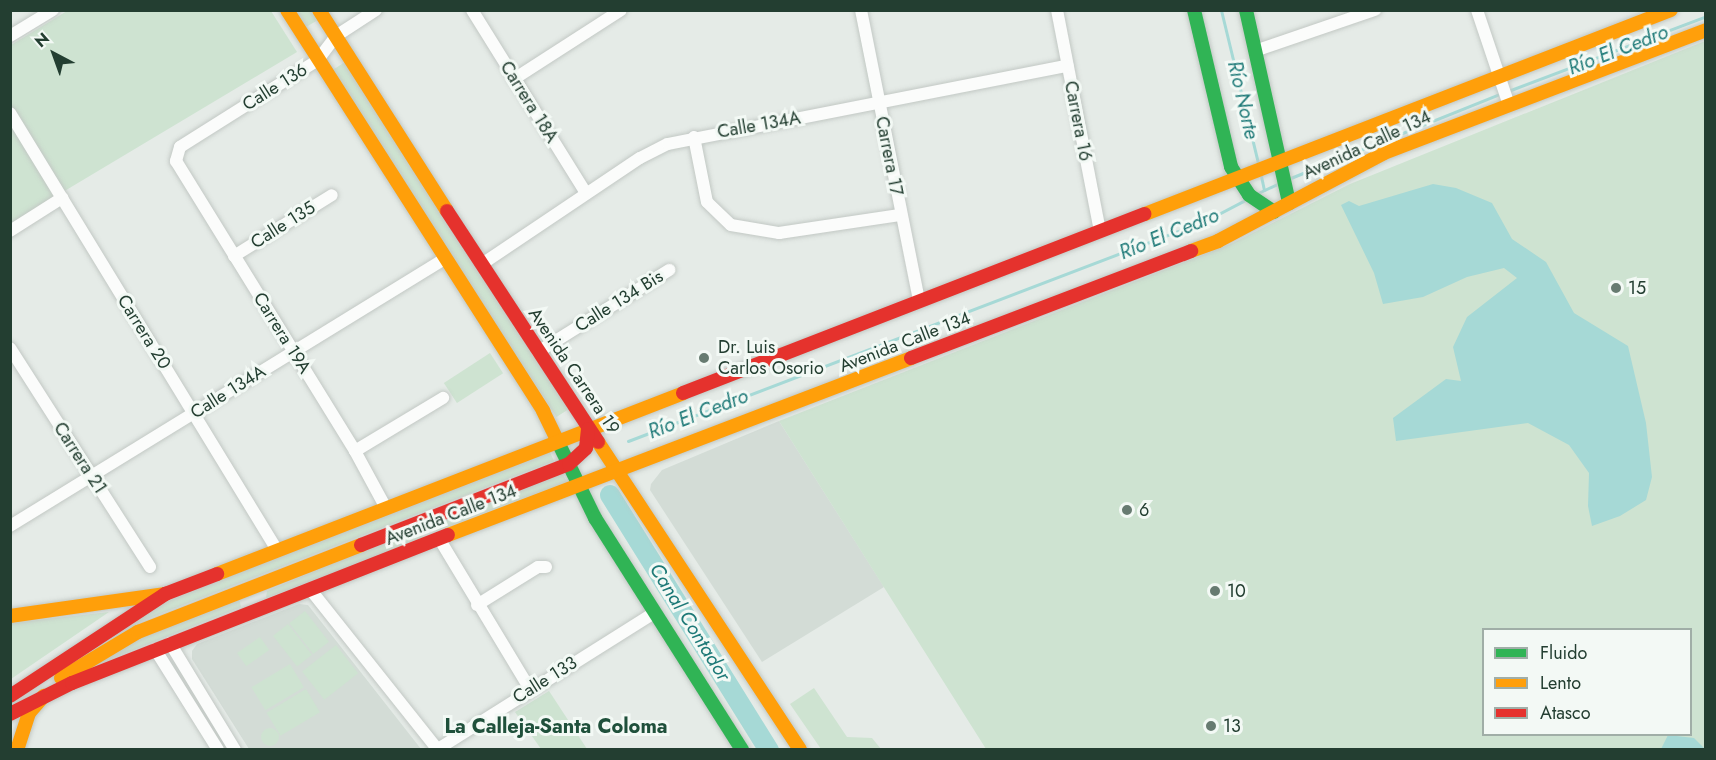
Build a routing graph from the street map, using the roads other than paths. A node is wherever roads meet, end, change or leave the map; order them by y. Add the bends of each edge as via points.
1 (53, 10) edge
2 (287, 10) edge
3 (319, 10) edge
4 (376, 10) edge
5 (472, 10) edge
6 (621, 10) edge
7 (861, 10) edge
8 (1057, 10) edge
9 (1194, 10) edge
10 (1246, 10) edge
11 (1477, 10) edge
12 (1671, 10) edge
13 (1366, 12) edge
14 (1706, 30) edge
15 (10, 36) edge
16 (336, 36) junction
17 (1255, 51) junction
18 (318, 60) junction
19 (1067, 66) junction
20 (514, 79) junction
21 (1503, 91) junction
22 (879, 105) junction
23 (10, 113) edge
24 (694, 137) junction
25 (176, 161) joint
26 (1280, 167) junction
27 (1242, 181) junction
28 (586, 194) junction
29 (332, 195) dead end
30 (62, 198) junction
31 (1289, 198) junction
32 (1274, 212) junction
33 (900, 215) junction
34 (10, 231) edge
35 (1100, 231) junction
36 (234, 256) junction
37 (446, 258) junction
38 (482, 264) junction
39 (669, 270) dead end
40 (919, 301) junction
41 (10, 348) edge
42 (294, 352) junction
43 (538, 352) junction
44 (443, 398) dead end
45 (194, 413) junction
46 (588, 429) junction
47 (558, 441) junction
48 (355, 451) junction
49 (569, 464) junction
50 (620, 470) junction
51 (92, 477) junction
52 (578, 486) junction
53 (386, 508) junction
54 (421, 522) junction
55 (10, 526) edge
56 (440, 540) junction
57 (278, 550) junction
58 (150, 567) dead end
59 (546, 567) dead end
60 (276, 578) junction
61 (310, 589) junction
62 (165, 594) junction
63 (477, 605) junction
64 (654, 613) junction
65 (243, 614) junction
66 (10, 616) edge
67 (170, 643) junction
68 (155, 649) junction
69 (530, 689) junction
70 (10, 696) edge
71 (44, 696) junction
72 (10, 713) edge
73 (438, 749) edge
74 (17, 750) edge
75 (218, 750) edge
76 (235, 750) edge
77 (742, 750) edge
78 (798, 750) edge

1 - 15 street
2 - 18 main road
3 - 16 main road, Avenida Carrera 19
4 - 16 street, Calle 136
5 - 20 street, Carrera 18A
6 - 20 street
7 - 22 street, Carrera 17
8 - 19 street, Carrera 16
9 - 27 main road
10 - 17 main road
11 - 21 street
12 - 21 main road, Avenida Calle 134
13 - 17 street
14 - 21 main road, Avenida Calle 134
16 - 18 street, Calle 136
16 - 38 main road, Avenida Carrera 19
17 - 26 main road
18 - 25 street, Calle 136 via 180,147
18 - 37 main road
19 - 22 street, Calle 134A
19 - 35 street, Carrera 16
20 - 28 street, Carrera 18A
21 - 26 main road, Avenida Calle 134
21 - 31 main road, Avenida Calle 134
22 - 24 street, Calle 134A
22 - 33 street, Carrera 17
23 - 30 street, Carrera 20
24 - 28 street, Calle 134A via 640,158
24 - 33 street via 707,202 731,225 779,233
25 - 36 street, Carrera 19A
26 - 27 main road, Avenida Calle 134
26 - 31 main road
27 - 32 main road via 1257,202
27 - 35 main road, Avenida Calle 134
28 - 38 street, Calle 134A
29 - 36 street, Calle 135
30 - 34 street
30 - 45 street, Carrera 20
31 - 32 main road, Avenida Calle 134
32 - 50 main road, Avenida Calle 134 via 1218,241
33 - 40 street, Carrera 17
35 - 40 main road, Avenida Calle 134
36 - 42 street, Carrera 19A
37 - 42 street, Calle 134A
37 - 47 main road
38 - 43 main road, Avenida Carrera 19
39 - 43 street, Calle 134 Bis
40 - 46 main road, Avenida Calle 134
41 - 51 street, Carrera 21
42 - 45 street, Calle 134A
42 - 48 street, Carrera 19A
43 - 46 main road, Avenida Carrera 19
44 - 48 street
45 - 51 street, Calle 134A
45 - 57 street, Carrera 20
46 - 47 main road, Avenida Calle 134
46 - 49 main road via 586,448
46 - 50 main road, Avenida Carrera 19
47 - 49 main road
47 - 53 main road, Avenida Calle 134
48 - 53 street, Carrera 19A
49 - 52 main road
49 - 54 main road
50 - 52 main road, Avenida Calle 134
50 - 78 main road, Avenida Carrera 19
51 - 55 street, Calle 134A
51 - 58 street, Carrera 21
52 - 56 main road, Avenida Calle 134
52 - 64 main road
53 - 57 main road, Avenida Calle 134
54 - 56 main road
54 - 60 main road
56 - 61 main road, Avenida Calle 134
56 - 63 street
57 - 62 main road, Avenida Calle 134
59 - 63 street via 538,567
60 - 65 main road
60 - 72 main road via 138,632
61 - 65 main road, Avenida Calle 134
61 - 73 street
62 - 66 main road
62 - 70 main road, Avenida Calle 134
63 - 69 street
64 - 69 street, Calle 133
64 - 77 main road
65 - 67 main road, Avenida Calle 134
67 - 68 main road, Avenida Calle 134
67 - 76 street
68 - 71 main road, Avenida Calle 134
68 - 75 street
69 - 73 street, Calle 133
71 - 72 main road, Avenida Calle 134
71 - 74 main road via 29,713

